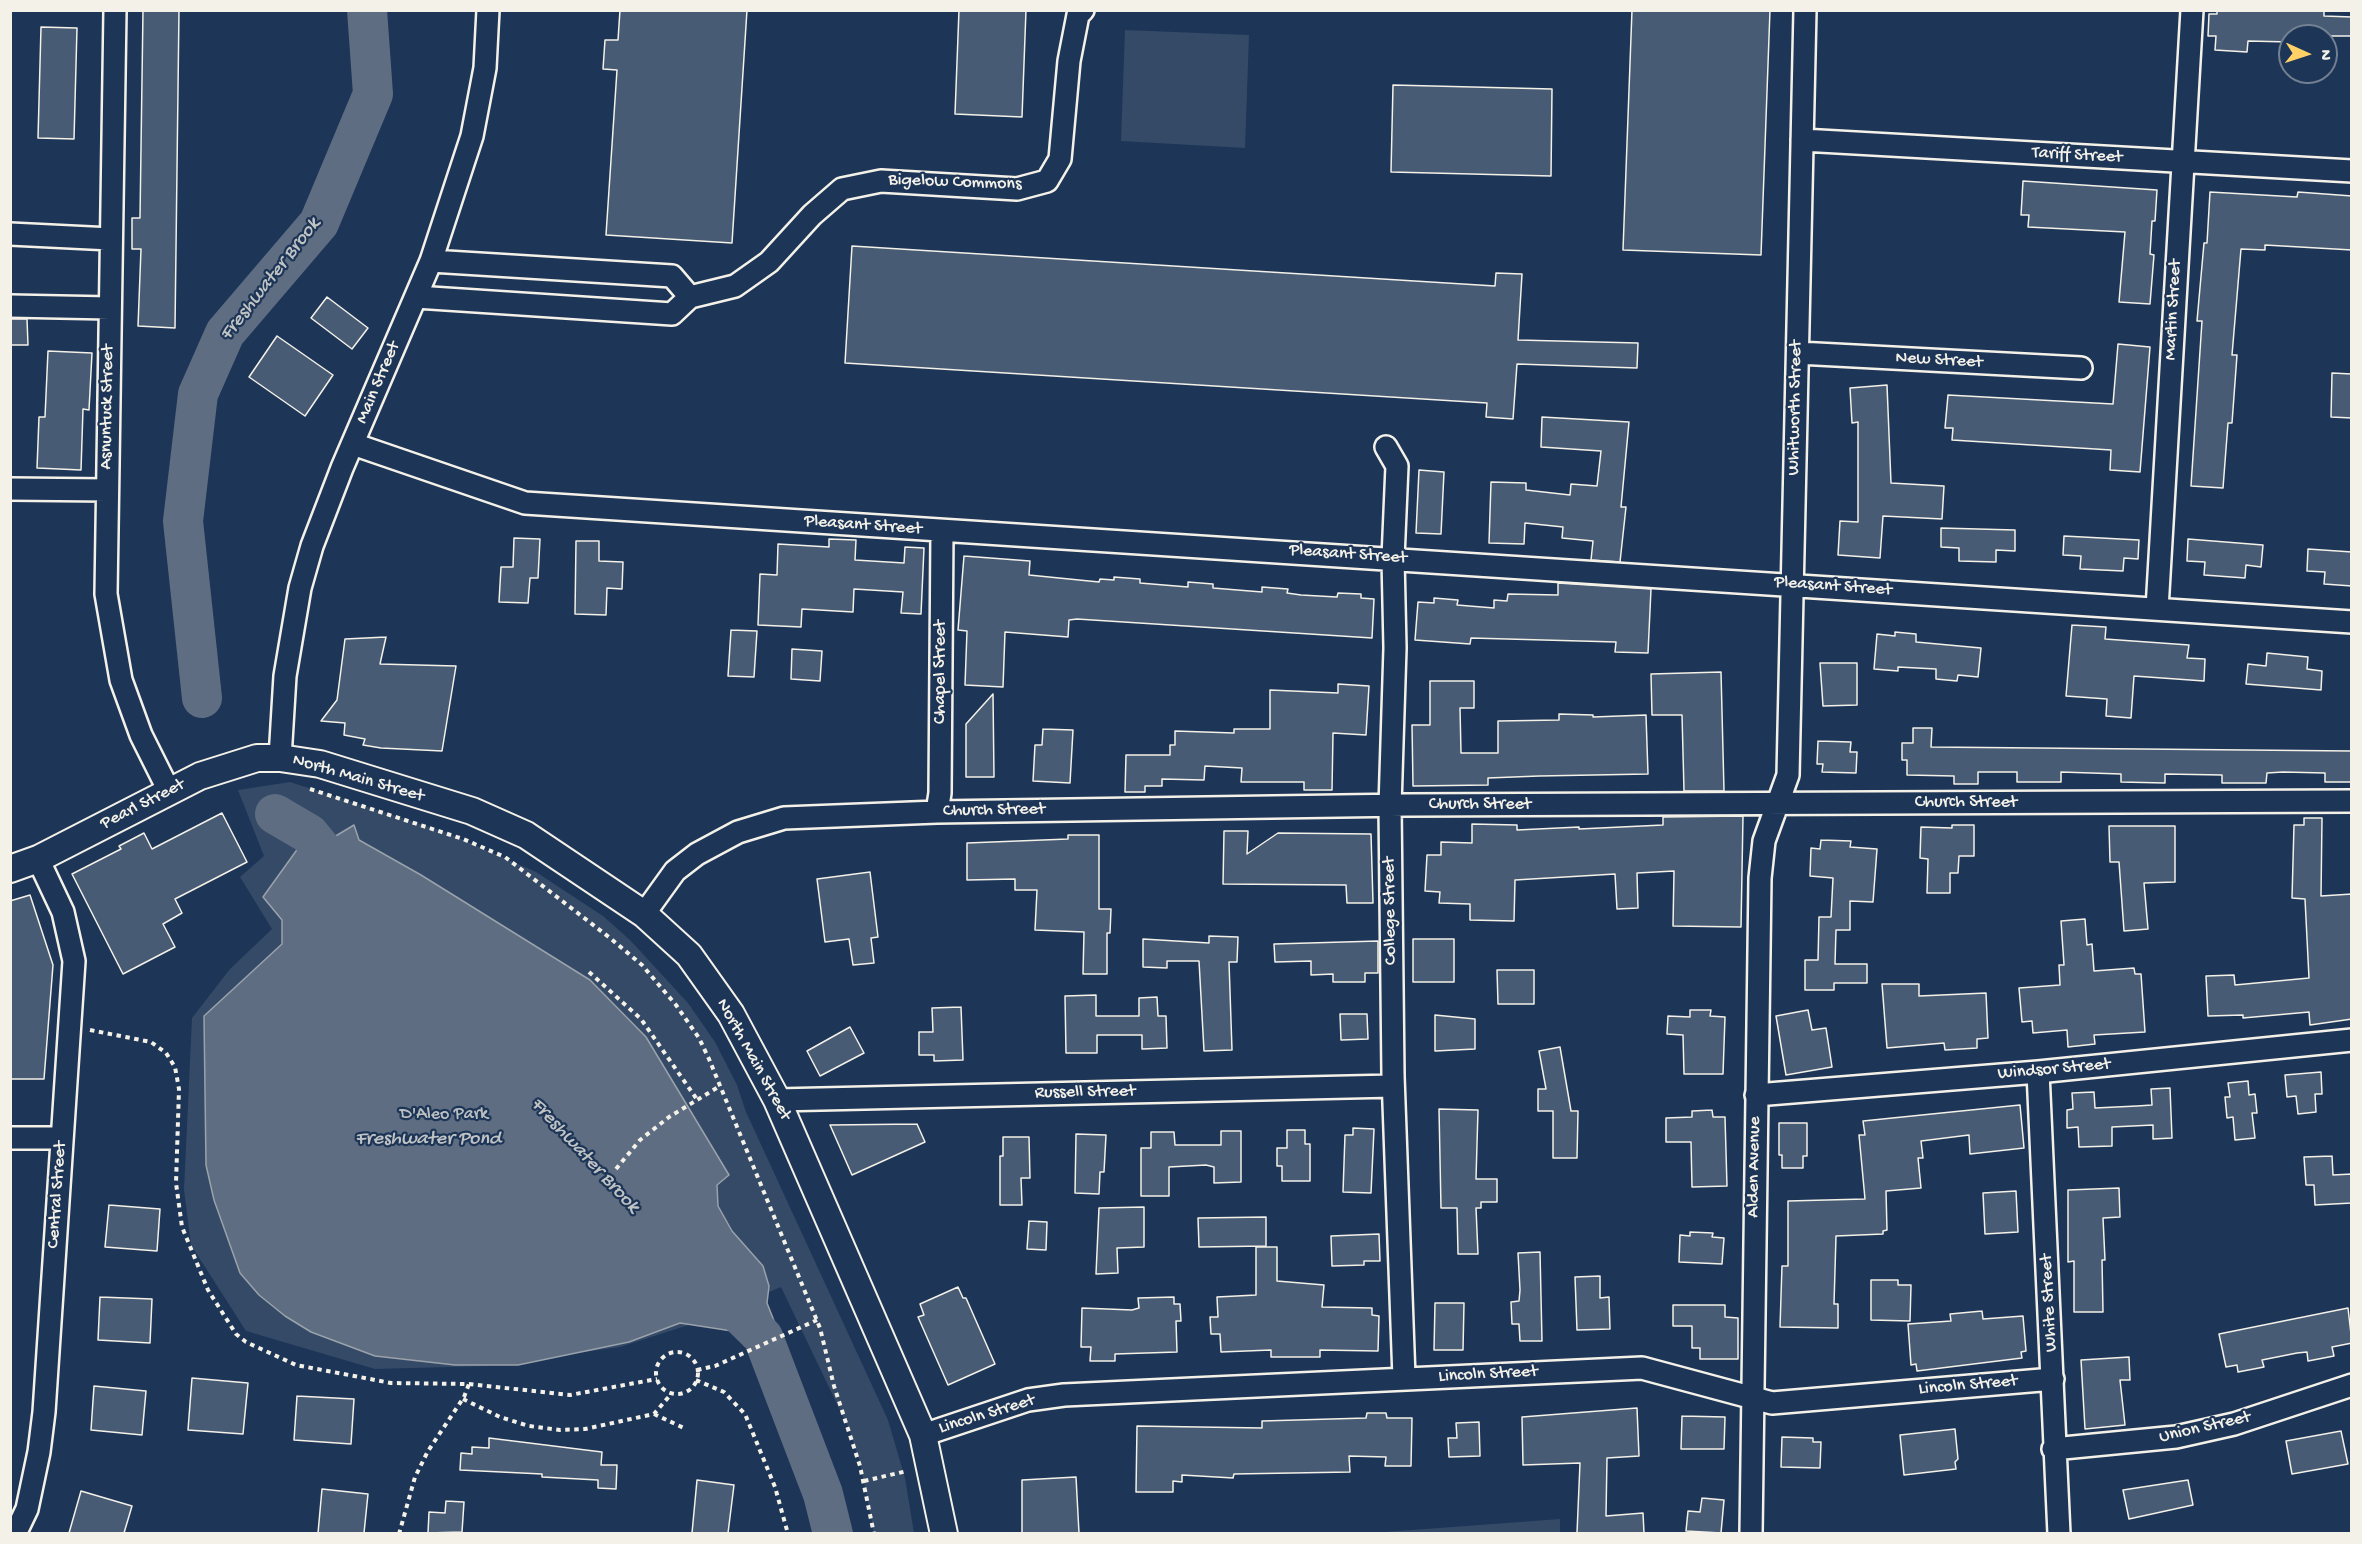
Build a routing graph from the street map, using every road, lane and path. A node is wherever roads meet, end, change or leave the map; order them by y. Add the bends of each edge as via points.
1 (115, 10) edge
2 (488, 10) edge
3 (1083, 10) edge
4 (1805, 10) edge
5 (2192, 10) edge
6 (1802, 140) junction
7 (2182, 162) junction
8 (2352, 171) edge
9 (10, 234) edge
10 (111, 239) junction
11 (431, 261) junction
12 (416, 297) junction
13 (690, 297) junction
14 (10, 306) edge
15 (110, 308) junction
16 (1798, 353) junction
17 (2081, 368) dead end
18 (353, 444) junction
19 (1386, 447) dead end
20 (10, 489) edge
21 (107, 490) junction
22 (942, 531) junction
23 (1393, 558) junction
24 (1792, 584) junction
25 (2157, 609) junction
26 (2352, 622) edge
27 (280, 758) junction
28 (304, 787) dead end
29 (169, 791) junction
30 (2352, 801) edge
31 (1777, 803) junction
32 (1390, 806) junction
33 (938, 812) junction
34 (38, 859) junction
35 (10, 870) edge
36 (644, 915) junction
37 (589, 972) dead end
38 (88, 1030) dead end
39 (2352, 1040) edge
40 (2038, 1072) junction
41 (720, 1086) junction
42 (1394, 1086) junction
43 (1756, 1095) junction
44 (696, 1098) junction
45 (777, 1100) junction
46 (10, 1138) edge
47 (61, 1138) junction
48 (616, 1168) dead end
49 (815, 1321) junction
50 (697, 1370) junction
51 (1404, 1378) junction
52 (2053, 1378) junction
53 (657, 1379) junction
54 (696, 1380) junction
55 (469, 1384) junction
56 (2352, 1385) edge
57 (672, 1393) junction
58 (1753, 1396) junction
59 (463, 1399) junction
60 (654, 1414) junction
61 (686, 1429) dead end
62 (923, 1435) junction
63 (2054, 1449) junction
64 (907, 1471) dead end
65 (864, 1481) junction
66 (15, 1533) edge
67 (399, 1533) edge
68 (788, 1533) edge
69 (874, 1533) edge
70 (944, 1533) edge
71 (1751, 1533) edge
72 (2059, 1533) edge

1 - 10 street, Asnuntuck Street
2 - 11 street, Main Street via 485,68 474,126
3 - 13 street, Bigelow Commons via 1078,15 1069,61 1060,159 1047,181 1017,189 881,181 842,189 812,215 770,262 735,286
4 - 6 street, Whitworth Street
5 - 7 street, Martin Street
6 - 7 street, Tariff Street
6 - 16 street, Whitworth Street
7 - 8 street, Tariff Street
7 - 25 street, Martin Street
9 - 10 street
10 - 15 street, Asnuntuck Street
11 - 12 street, Main Street
11 - 13 street via 672,276
12 - 13 street, Bigelow Commons via 672,314
12 - 18 street, Main Street
14 - 15 street
15 - 21 street, Asnuntuck Street
16 - 17 street, New Street
16 - 24 street, Whitworth Street
18 - 22 street, Pleasant Street via 525,503
18 - 27 street, Main Street via 312,546 300,588 285,676
19 - 23 street, College Street via 1397,466
20 - 21 street
21 - 29 street, Asnuntuck Street via 105,574 113,647 133,717
22 - 23 street, Pleasant Street
22 - 33 street, Chapel Street
23 - 24 street, Pleasant Street
23 - 32 street, College Street via 1395,648
24 - 25 street, Pleasant Street
24 - 31 street, Whitworth Street via 1788,775
25 - 26 street, Pleasant Street
27 - 29 street, Pearl Street via 235,763
27 - 36 street, North Main Street via 320,764 472,811 526,835
28 - 41 path via 464,839 520,867 610,938 658,983 699,1038
29 - 34 street, Pearl Street
30 - 31 street, Church Street
31 - 32 street, Church Street
31 - 43 street, Alden Avenue via 1760,866
32 - 33 street, Church Street
32 - 42 street, College Street
33 - 36 street, Church Street via 784,818 761,823 697,854 675,871
34 - 35 street, Pearl Street
34 - 47 street, Central Street via 63,912 74,962
36 - 45 street, North Main Street via 689,955 719,997
37 - 44 path via 641,1019
38 - 55 path via 151,1042 166,1053 175,1067 179,1089 175,1173 182,1227 198,1270 236,1334 278,1359 317,1370 399,1383
39 - 40 street, Windsor Street
40 - 43 street, Windsor Street
40 - 52 street, White Street
41 - 44 path
41 - 49 path
42 - 45 street, Russell Street
42 - 51 street, College Street
43 - 58 street, Alden Avenue
44 - 48 path via 640,1140
45 - 62 street, North Main Street
46 - 47 street
47 - 66 street, Central Street via 44,1412 27,1509
49 - 50 path via 715,1366
49 - 65 path
50 - 53 path via 685,1354 672,1353 657,1366
50 - 54 path
51 - 58 street, Lincoln Street via 1642,1368
51 - 62 street, Lincoln Street via 1046,1397
52 - 58 street, Lincoln Street via 1772,1403
52 - 63 street, White Street
53 - 55 path via 570,1395
53 - 57 path
54 - 57 path via 688,1390
54 - 68 path via 724,1392 745,1414 775,1487
55 - 59 path
56 - 63 street, Union Street via 2234,1424 2175,1437
57 - 60 path
58 - 71 street, Alden Avenue
59 - 60 path via 500,1417 544,1429 585,1429
59 - 67 path via 415,1477
60 - 61 path
62 - 70 street, North Main Street
63 - 72 street, White Street
64 - 65 path
65 - 69 path

